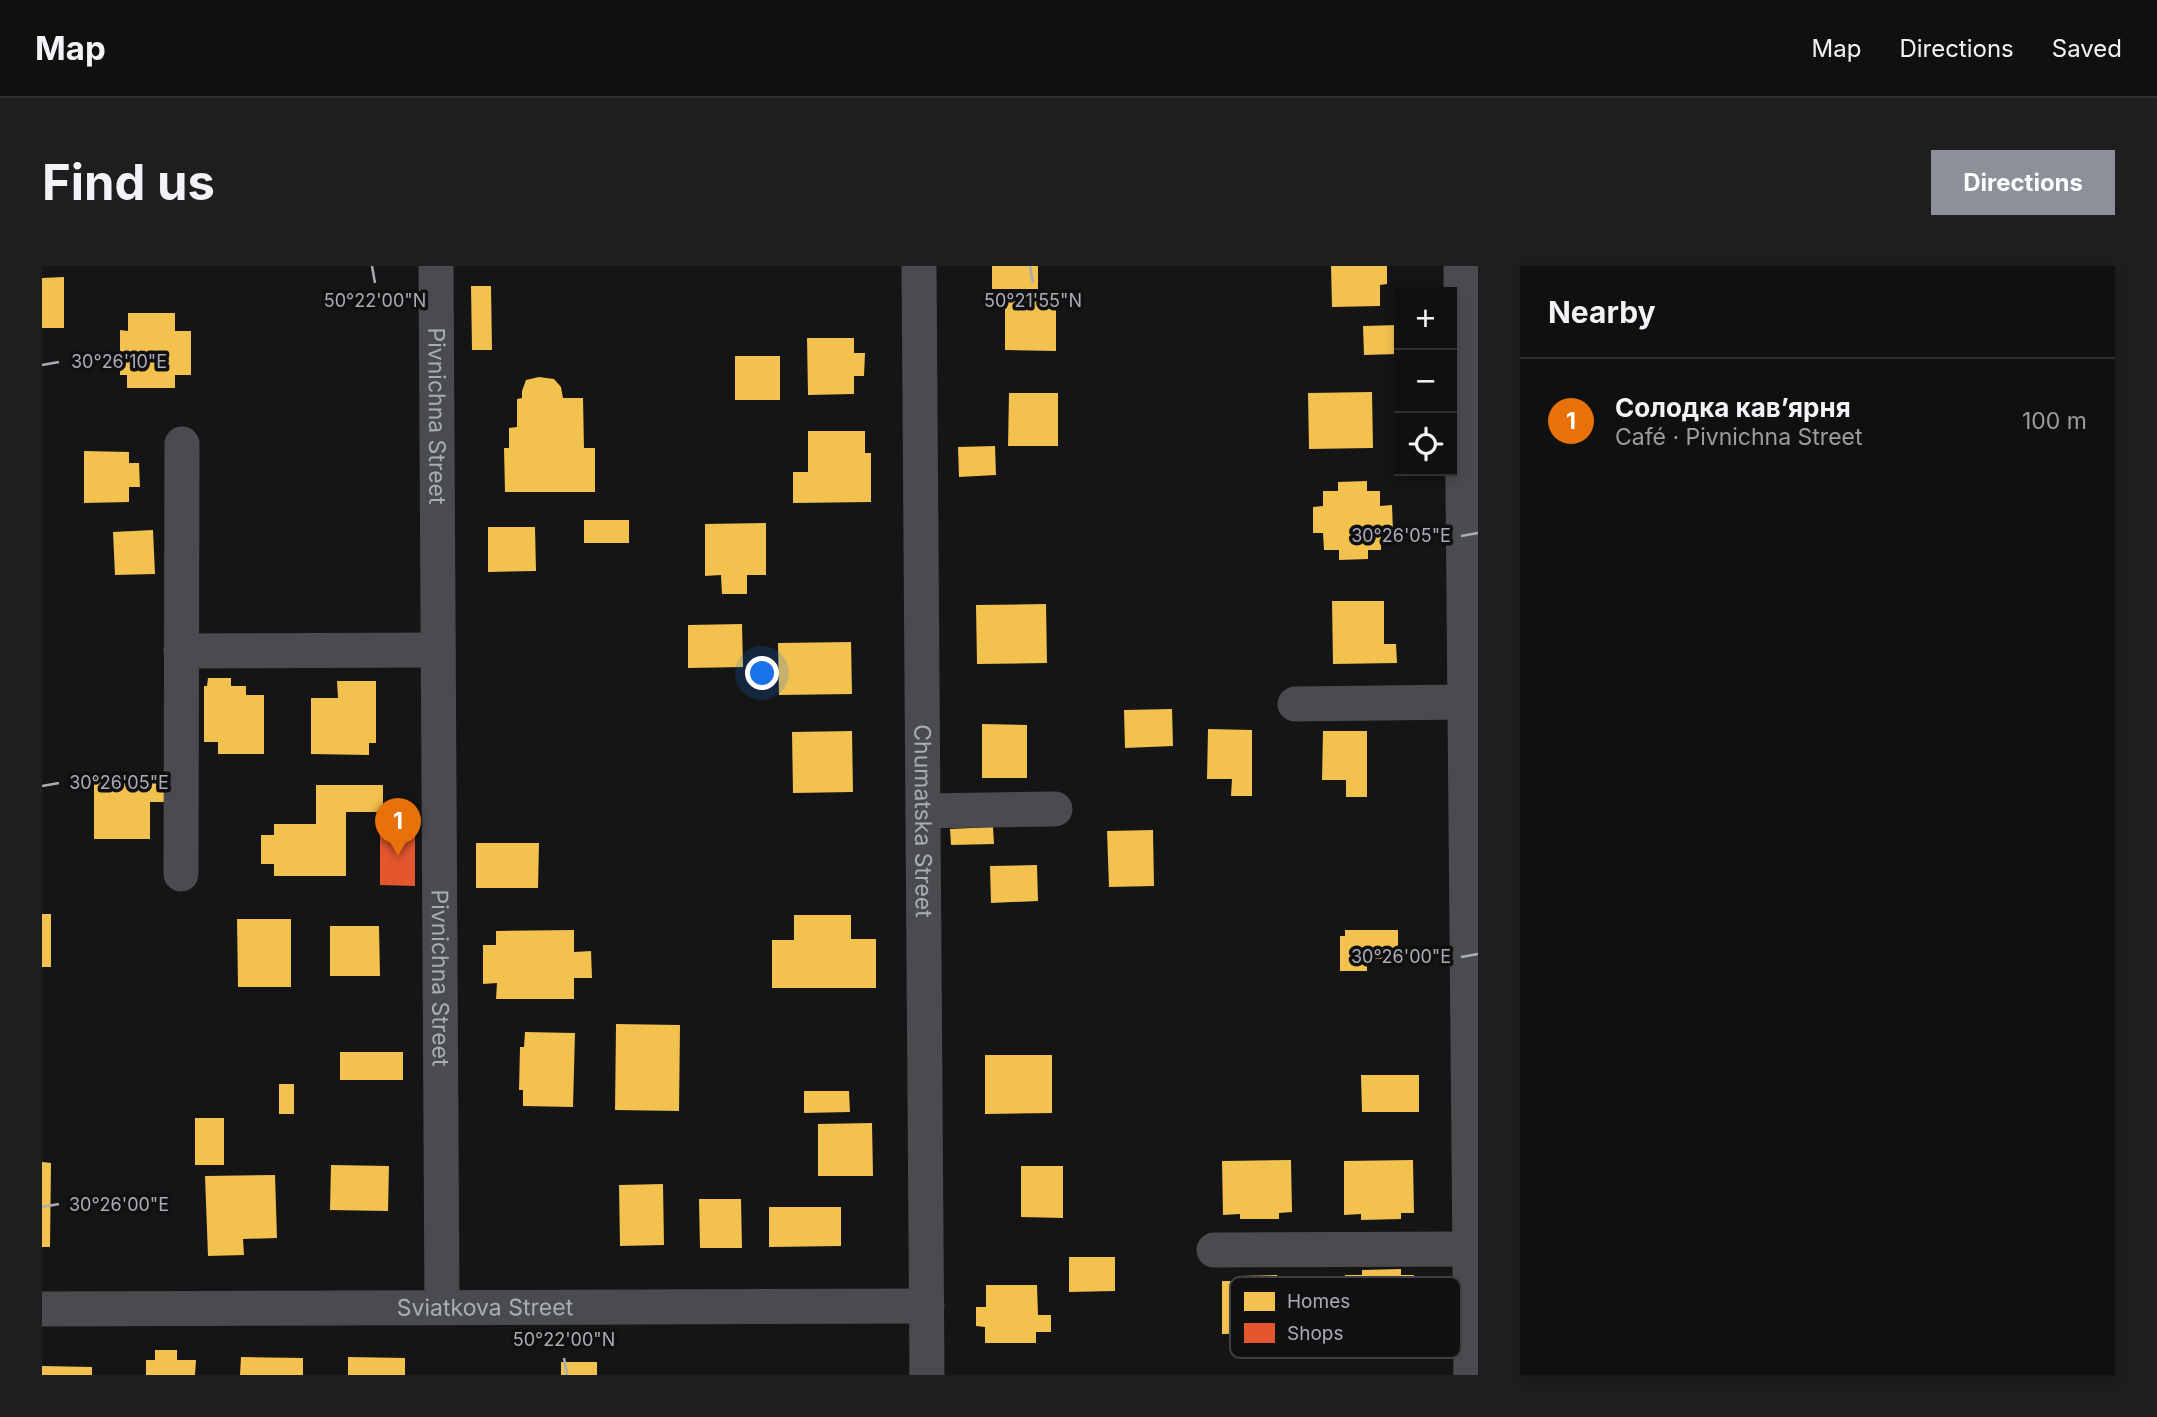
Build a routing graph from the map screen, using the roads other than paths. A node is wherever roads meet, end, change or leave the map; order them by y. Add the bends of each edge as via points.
1 (436, 266) edge
2 (919, 266) edge
3 (1461, 266) edge
4 (182, 444) dead end
5 (438, 650) junction
6 (181, 651) junction
7 (1464, 702) junction
8 (1295, 704) dead end
9 (1055, 809) dead end
10 (923, 811) junction
11 (181, 874) dead end
12 (1470, 1249) junction
13 (1214, 1250) dead end
14 (927, 1306) junction
15 (442, 1307) junction
16 (42, 1309) edge
17 (927, 1375) edge
18 (1471, 1375) edge

1 - 5 street, Pivnichna Street
2 - 10 street, Chumatska Street
3 - 7 street
4 - 6 street
5 - 6 street
5 - 15 street, Pivnichna Street
6 - 11 street
7 - 8 street
7 - 12 street
9 - 10 street
10 - 14 street, Chumatska Street
12 - 13 street
12 - 18 street
14 - 15 street, Sviatkova Street
14 - 17 street, Chumatska Street
15 - 16 street, Sviatkova Street

